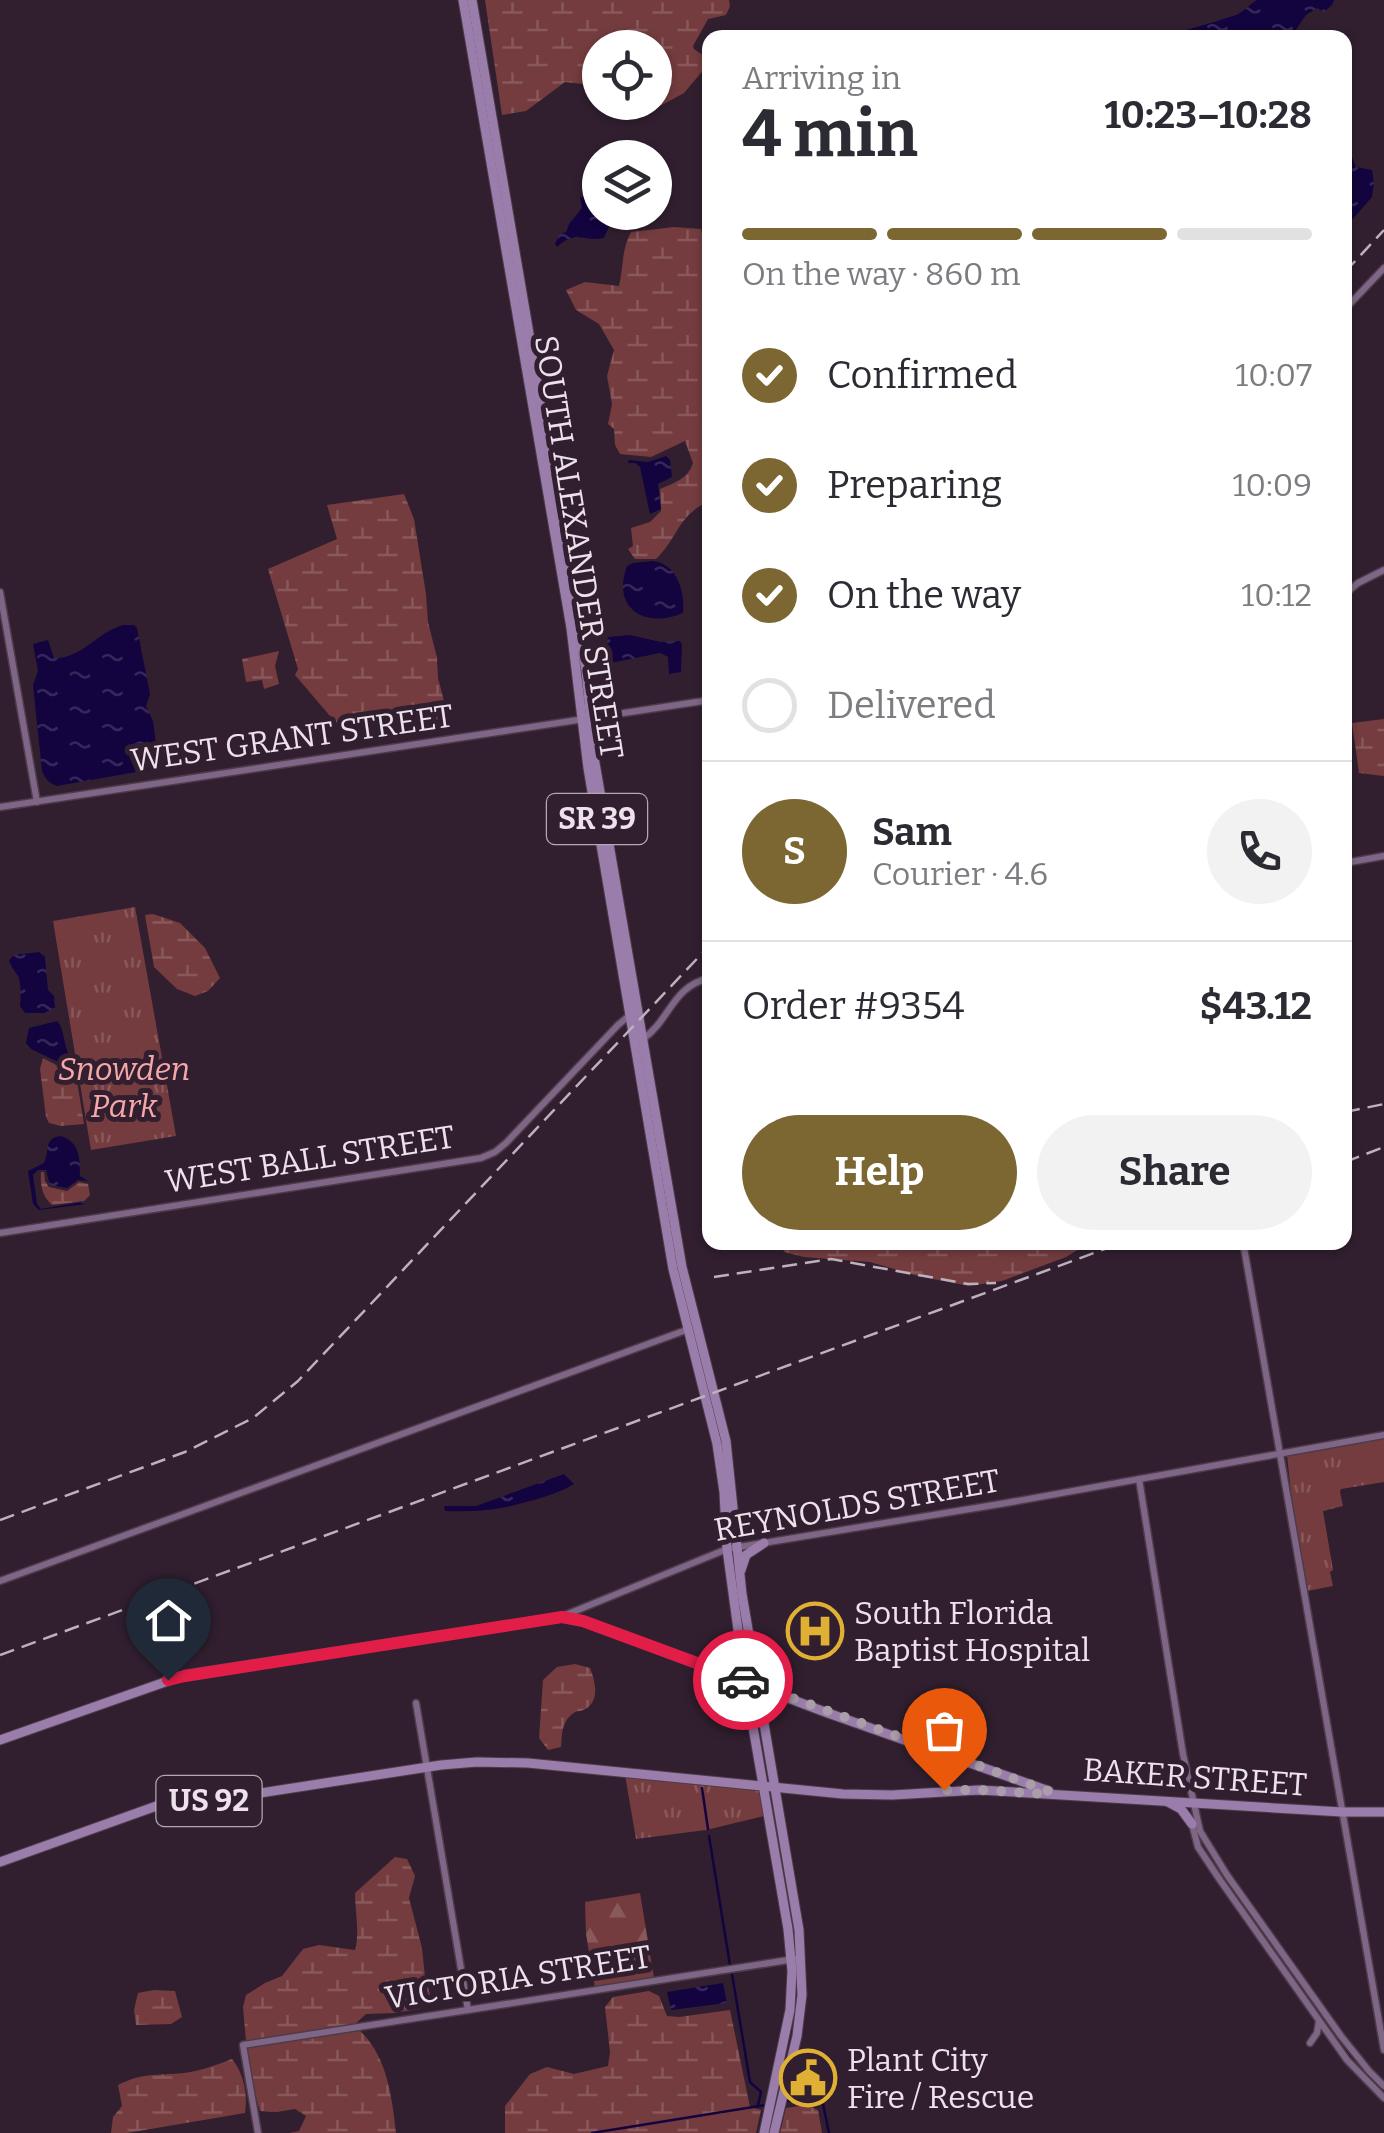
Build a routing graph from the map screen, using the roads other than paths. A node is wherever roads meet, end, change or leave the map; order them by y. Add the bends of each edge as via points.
1 (463, 0) edge
2 (472, 0) edge
3 (1384, 268) edge
4 (1352, 302) edge
5 (562, 551) junction
6 (1384, 570) edge
7 (1352, 589) edge
8 (0, 592) edge
9 (4, 635) edge
10 (702, 701) edge
11 (587, 719) junction
12 (38, 802) junction
13 (0, 807) edge
14 (1384, 856) edge
15 (1352, 862) edge
16 (618, 920) junction
17 (702, 981) edge
18 (631, 1014) junction
19 (640, 1040) junction
20 (0, 1234) edge
21 (1244, 1250) edge
22 (693, 1328) junction
23 (1384, 1435) edge
24 (1280, 1453) junction
25 (1139, 1480) junction
26 (764, 1543) junction
27 (732, 1549) junction
28 (740, 1578) junction
29 (0, 1581) edge
30 (586, 1609) junction
31 (562, 1617) junction
32 (583, 1621) junction
33 (751, 1682) junction
34 (416, 1703) dead end
35 (0, 1740) edge
36 (426, 1766) junction
37 (764, 1786) junction
38 (776, 1787) junction
39 (798, 1790) junction
40 (186, 1791) dead end
41 (1051, 1792) junction
42 (1165, 1801) junction
43 (1192, 1802) junction
44 (162, 1804) junction
45 (779, 1810) junction
46 (1342, 1812) junction
47 (1384, 1812) edge
48 (1196, 1828) junction
49 (1197, 1843) junction
50 (1212, 1853) junction
51 (0, 1862) edge
52 (796, 1959) junction
53 (468, 2010) junction
54 (1318, 2020) junction
55 (1310, 2044) dead end
56 (1384, 2050) edge
57 (1384, 2086) edge
58 (1384, 2098) edge
59 (776, 2103) junction
60 (258, 2133) edge
61 (764, 2133) edge
62 (774, 2133) edge

1 - 5 main road, SOUTH ALEXANDER STREET / SR 39
2 - 5 main road, SOUTH ALEXANDER STREET / SR 39
3 - 4 street
5 - 11 main road, SOUTH ALEXANDER STREET / SR 39
6 - 7 street
8 - 9 street
9 - 12 street
10 - 11 street, WEST GRANT STREET
11 - 12 street, WEST GRANT STREET
11 - 16 main road, SOUTH ALEXANDER STREET / SR 39
12 - 13 street, WEST GRANT STREET
14 - 15 street
16 - 18 main road, SOUTH ALEXANDER STREET / SR 39
16 - 19 main road, SOUTH ALEXANDER STREET / SR 39
17 - 19 street via 685,988
18 - 19 main road, SOUTH ALEXANDER STREET / SR 39
18 - 20 street, WEST BALL STREET via 506,1142 481,1158
19 - 22 main road, SOUTH ALEXANDER STREET / SR 39
21 - 24 street
22 - 27 main road, SOUTH ALEXANDER STREET / SR 39 via 728,1455
22 - 29 street
23 - 24 street, REYNOLDS STREET
24 - 25 street, REYNOLDS STREET
24 - 46 street
25 - 26 street, REYNOLDS STREET
25 - 43 street
26 - 27 street, REYNOLDS STREET
26 - 28 main road via 746,1555
27 - 28 main road, SR 39
27 - 30 street, REYNOLDS STREET
27 - 33 main road, SR 39
28 - 33 main road, SR 39
30 - 31 street, REYNOLDS STREET
30 - 32 main road
31 - 32 main road, US 92
31 - 35 main road, REYNOLDS STREET / US 92 via 185,1676
32 - 33 main road, US 92
33 - 37 main road, SR 39
33 - 38 main road, SR 39
33 - 41 main road, US 92
34 - 36 street
36 - 37 main road, US 92 via 528,1763
36 - 44 main road, US 92
36 - 53 street
37 - 38 main road, BAKER STREET / US 92
37 - 52 main road, SR 39
38 - 39 main road, BAKER STREET / US 92
38 - 45 main road, SR 39
39 - 41 main road, BAKER STREET / US 92
39 - 45 main road
40 - 44 main road, US 92
41 - 42 main road, BAKER STREET / US 92
42 - 43 main road, BAKER STREET / US 92
42 - 48 main road
43 - 46 main road, BAKER STREET / US 92
43 - 48 street
44 - 51 main road, US 92
45 - 52 main road, SR 39 via 797,1919
46 - 47 main road, BAKER STREET / US 92
46 - 56 street
48 - 49 street
48 - 50 street
49 - 50 street
49 - 54 street
50 - 57 street
52 - 53 street, VICTORIA STREET
52 - 59 main road, SR 39
53 - 60 street, VICTORIA STREET via 242,2045
54 - 55 street
54 - 58 street
59 - 61 main road, SR 39
59 - 62 main road, SR 39

